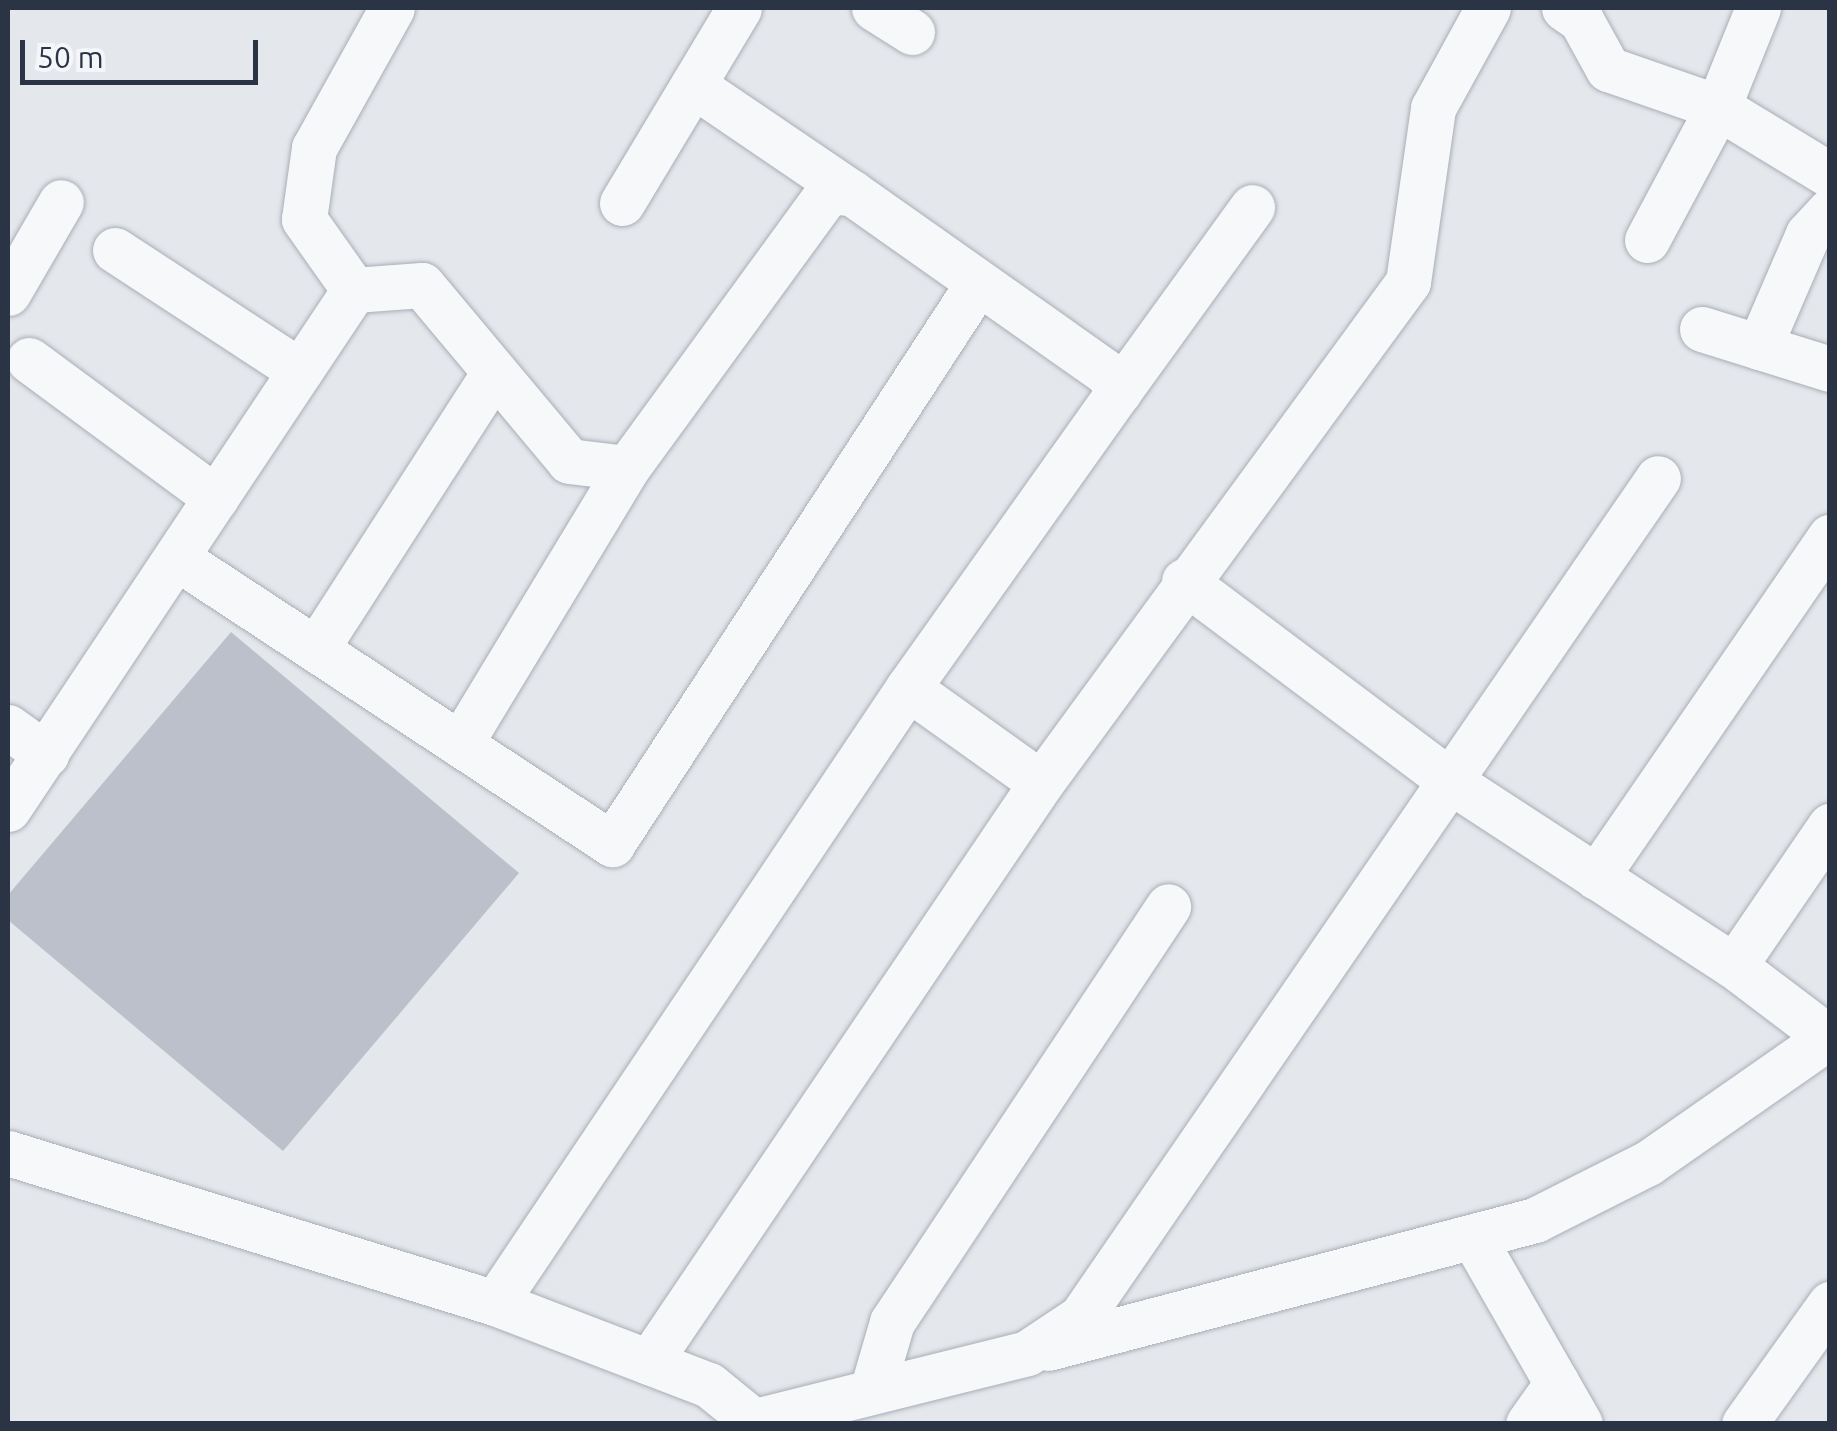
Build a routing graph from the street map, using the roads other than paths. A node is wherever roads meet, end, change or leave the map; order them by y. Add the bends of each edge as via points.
1 (740, 8) edge
2 (874, 8) edge
3 (1488, 8) edge
4 (1564, 8) edge
5 (1758, 8) edge
6 (386, 10) edge
7 (912, 32) dead end
8 (693, 85) junction
9 (1718, 107) junction
10 (1830, 175) edge
11 (852, 193) junction
12 (61, 202) dead end
13 (622, 203) dead end
14 (1252, 207) dead end
15 (1830, 210) edge
16 (1647, 240) dead end
17 (115, 250) dead end
18 (976, 286) junction
19 (354, 290) junction
20 (8, 293) edge
21 (1702, 329) dead end
22 (1759, 348) junction
23 (29, 360) dead end
24 (1830, 369) edge
25 (300, 371) junction
26 (494, 372) junction
27 (1119, 391) junction
28 (627, 468) junction
29 (1658, 478) dead end
30 (216, 498) junction
31 (1830, 536) edge
32 (176, 558) junction
33 (1184, 581) junction
34 (316, 649) junction
35 (908, 688) junction
36 (8, 726) edge
37 (460, 744) junction
38 (46, 754) junction
39 (1450, 781) junction
40 (1041, 783) junction
41 (8, 809) edge
42 (1830, 826) edge
43 (1596, 877) junction
44 (1168, 906) dead end
45 (1734, 966) junction
46 (1829, 1036) edge
47 (8, 1153) edge
48 (1474, 1236) junction
49 (495, 1303) junction
50 (1830, 1304) edge
51 (1027, 1353) junction
52 (649, 1362) junction
53 (1557, 1383) junction
54 (872, 1387) junction
55 (751, 1422) edge
56 (1528, 1424) edge
57 (1580, 1424) edge
58 (1744, 1424) edge

1 - 8 street
2 - 7 street
3 - 33 street via 1434,108 1408,282
4 - 9 street via 1581,20 1608,68
5 - 9 street
6 - 19 street via 314,148 304,219
8 - 11 street
8 - 13 street
9 - 10 street
9 - 16 street
11 - 18 street
11 - 28 street via 828,192
12 - 20 street
14 - 27 street
15 - 22 street via 1808,234
17 - 25 street
18 - 27 street via 1108,373
18 - 37 street via 612,844
19 - 25 street
19 - 26 street via 422,285
21 - 22 street
22 - 24 street
23 - 30 street
25 - 30 street
26 - 28 street via 569,461
26 - 34 street
27 - 35 street
28 - 37 street
29 - 39 street
30 - 32 street
31 - 43 street
32 - 34 street
32 - 38 street
33 - 39 street
33 - 40 street
34 - 37 street
35 - 40 street
35 - 49 street
36 - 38 street
38 - 41 street
39 - 43 street
39 - 51 street via 1081,1317
40 - 52 street
42 - 45 street
43 - 45 street
44 - 54 street via 892,1322
45 - 46 street
46 - 48 street via 1648,1163 1535,1220
47 - 49 street
48 - 51 street
48 - 53 street
49 - 52 street
50 - 58 street
51 - 54 street
52 - 55 street via 709,1385
53 - 56 street
53 - 57 street
54 - 55 street

